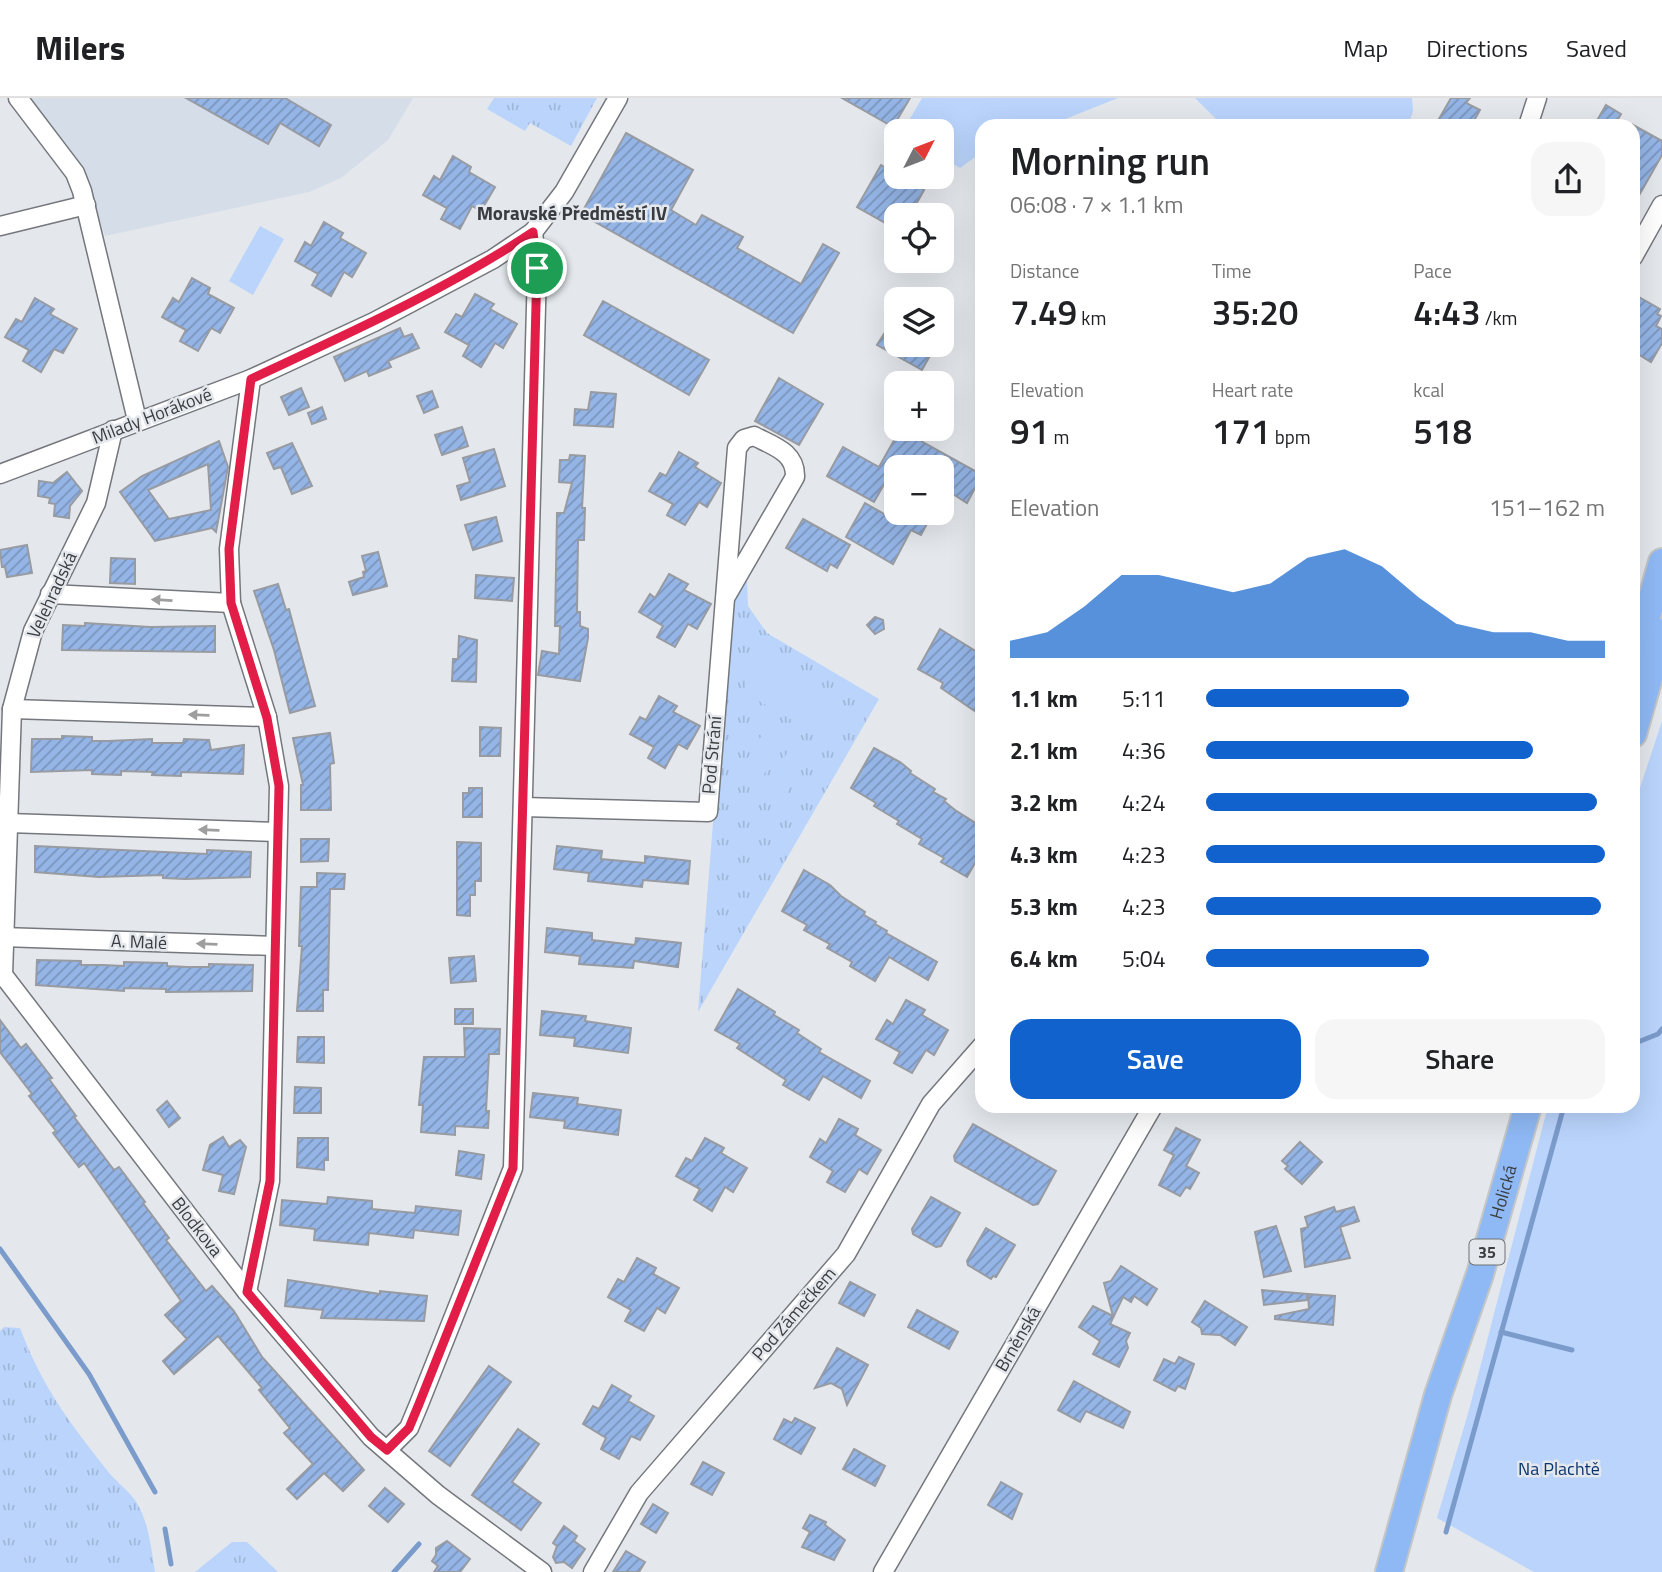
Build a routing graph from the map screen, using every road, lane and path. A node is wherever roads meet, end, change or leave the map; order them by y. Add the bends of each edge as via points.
1 (18, 98) edge
2 (618, 98) edge
3 (1537, 98) edge
4 (1530, 119) edge
5 (86, 205) junction
6 (1662, 205) edge
7 (0, 226) edge
8 (533, 232) junction
9 (1640, 244) edge
10 (251, 379) junction
11 (137, 420) junction
12 (113, 430) junction
13 (0, 474) edge
14 (1662, 562) edge
15 (50, 594) junction
16 (725, 598) junction
17 (231, 603) junction
18 (1662, 632) edge
19 (1640, 641) edge
20 (12, 709) junction
21 (1640, 709) edge
22 (267, 718) junction
23 (523, 807) junction
24 (8, 823) junction
25 (277, 832) junction
26 (2, 937) junction
27 (275, 946) junction
28 (1, 973) edge
29 (975, 1054) edge
30 (1149, 1113) edge
31 (1508, 1113) edge
32 (1526, 1113) edge
33 (247, 1292) junction
34 (1438, 1395) junction
35 (387, 1450) junction
36 (542, 1572) edge
37 (593, 1572) edge
38 (883, 1572) edge
39 (1389, 1572) edge

1 - 5 street via 75,173
2 - 8 street, Milady Horákové via 564,192
3 - 4 street
5 - 7 street
5 - 11 street
6 - 9 street
8 - 10 street, Milady Horákové via 493,259 386,315
8 - 23 street via 537,268
10 - 11 street, Milady Horákové
10 - 17 street via 229,549
11 - 12 street, Milady Horákové
12 - 13 street, Milady Horákové
12 - 15 street, Velehradská via 96,503
14 - 19 main road
17 -> 15 street
15 - 20 street, Velehradská via 33,632
16 - 16 street, Pod Strání via 795,477 790,456 754,436 737,448
16 - 23 street, Pod Strání via 708,812
17 - 22 street
18 - 21 main road
22 -> 20 street
20 - 24 street, Velehradská
22 - 25 street via 279,786
23 - 35 street via 513,1168 409,1428
25 -> 24 street
24 - 26 street, Velehradská
25 - 27 street
27 -> 26 street, A. Malé
26 - 28 street, Velehradská
27 - 33 street via 270,1181
28 - 33 street, Blodkova
29 - 37 street, Pod Zámečkem via 931,1104 846,1254 639,1493
30 - 38 street, Brněnská
31 - 34 main road, Holická / 35 via 1457,1301
32 - 34 main road, Holická / 35 via 1480,1274
33 - 35 street, Blodkova
34 - 39 main road, Holická / 35
35 - 36 street, Blodkova via 438,1495

